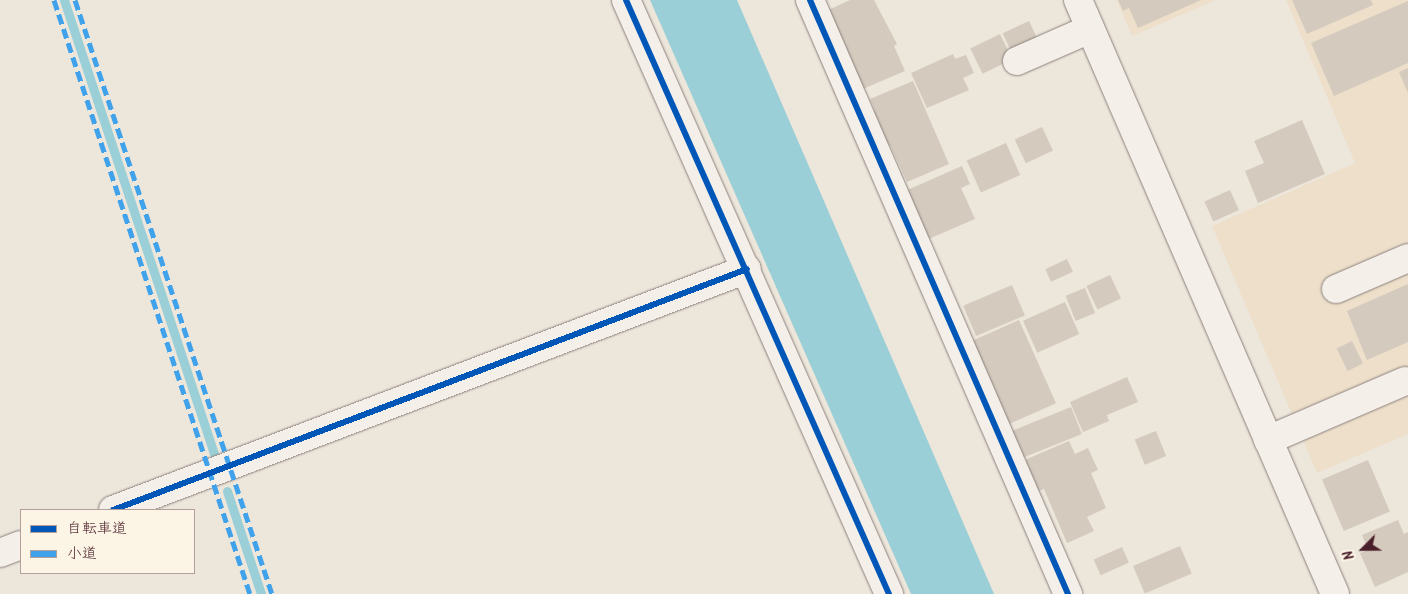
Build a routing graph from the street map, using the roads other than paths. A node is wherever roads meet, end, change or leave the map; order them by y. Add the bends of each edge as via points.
1 (626, 0) edge
2 (810, 0) edge
3 (1078, 0) edge
4 (1090, 29) junction
5 (1017, 61) dead end
6 (1408, 258) edge
7 (747, 269) junction
8 (1336, 289) dead end
9 (1405, 381) dead end
10 (1268, 440) junction
11 (117, 509) edge
12 (20, 545) edge
13 (0, 554) edge
14 (889, 594) edge
15 (1068, 594) edge
16 (1335, 594) edge

1 - 7 street
2 - 15 street
3 - 4 street
4 - 5 street
4 - 10 street
6 - 8 street
7 - 11 street
7 - 14 street
9 - 10 street
10 - 16 street
12 - 13 street

